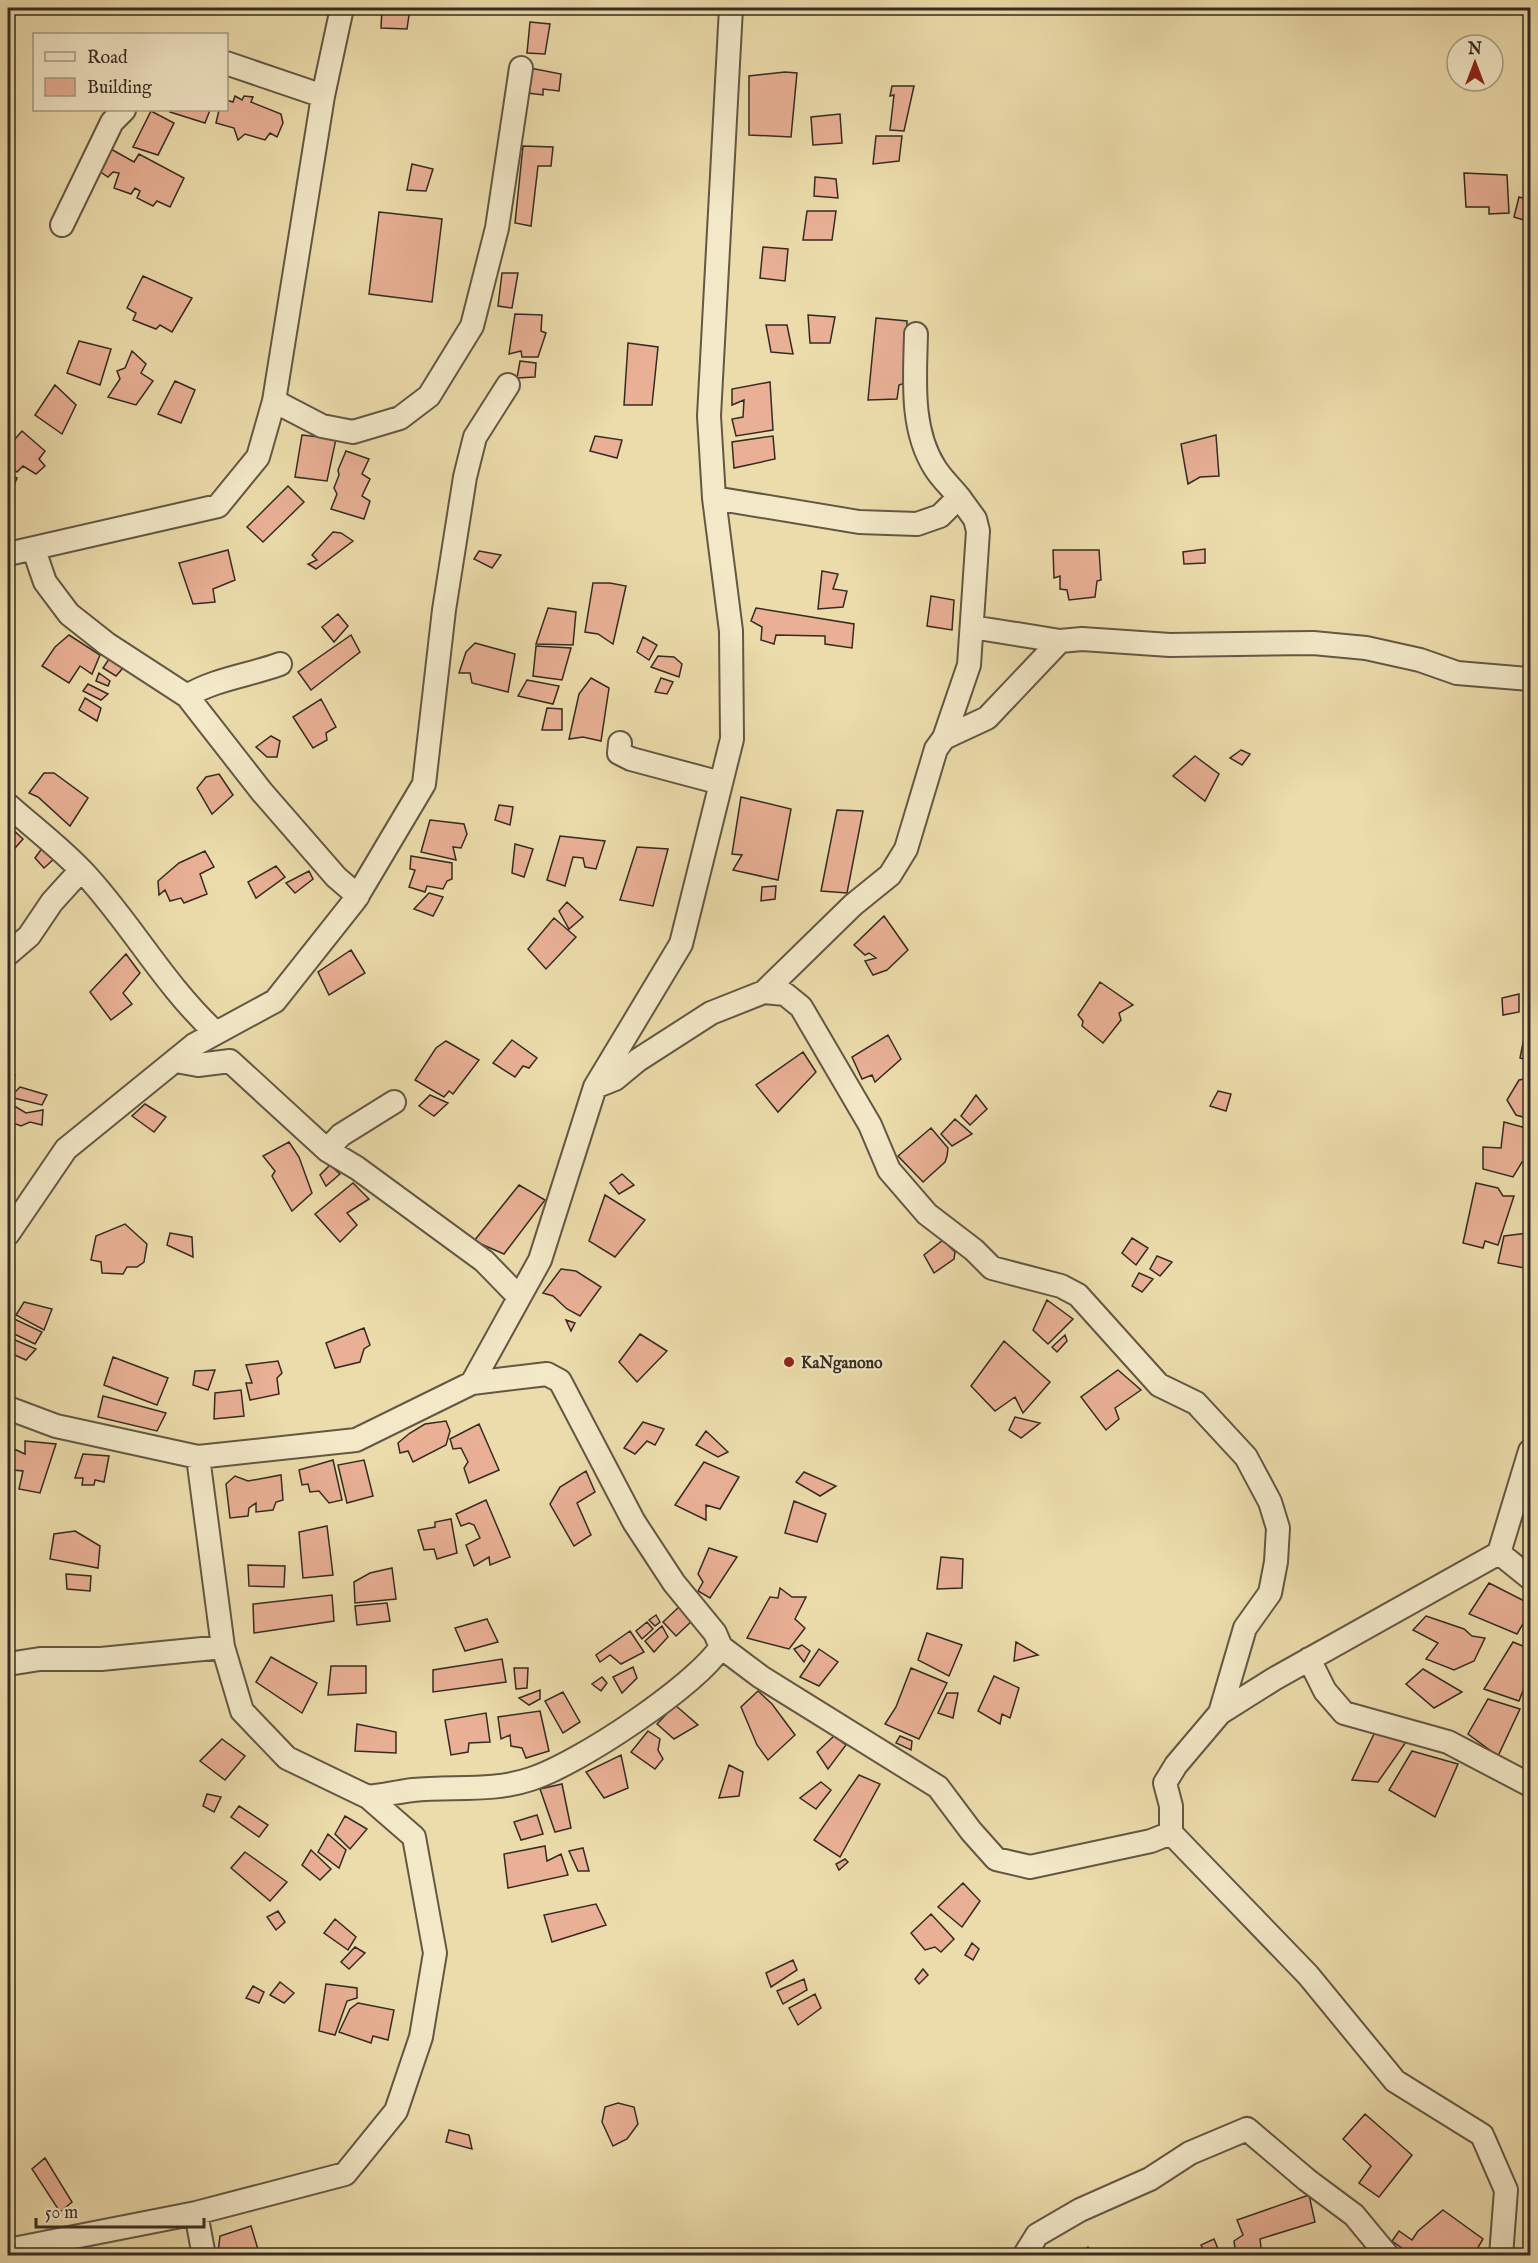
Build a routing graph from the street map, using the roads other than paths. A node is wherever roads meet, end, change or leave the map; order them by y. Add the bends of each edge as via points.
1 (342, 8) edge
2 (731, 8) edge
3 (228, 64) edge
4 (522, 68) dead end
5 (323, 96) junction
6 (123, 111) edge
7 (62, 225) dead end
8 (916, 334) dead end
9 (508, 385) dead end
10 (274, 401) junction
11 (959, 497) junction
12 (714, 498) junction
13 (34, 550) junction
14 (8, 554) edge
15 (972, 627) junction
16 (1060, 641) junction
17 (280, 664) dead end
18 (1530, 679) edge
19 (187, 696) junction
20 (944, 738) junction
21 (620, 743) dead end
22 (721, 783) junction
23 (8, 805) edge
24 (81, 870) junction
25 (358, 896) junction
26 (18, 934) edge
27 (8, 954) edge
28 (764, 992) junction
29 (216, 1033) junction
30 (176, 1061) junction
31 (595, 1087) junction
32 (394, 1102) dead end
33 (327, 1150) junction
34 (8, 1234) edge
35 (519, 1297) junction
36 (472, 1383) junction
37 (8, 1408) edge
38 (1530, 1451) edge
39 (198, 1457) junction
40 (1499, 1553) junction
41 (1530, 1578) edge
42 (223, 1647) junction
43 (721, 1647) junction
44 (1309, 1659) junction
45 (8, 1664) edge
46 (1220, 1713) junction
47 (1530, 1785) edge
48 (368, 1797) junction
49 (1171, 1833) junction
50 (196, 2213) junction
51 (8, 2250) edge
52 (204, 2256) edge
53 (1024, 2256) edge
54 (1388, 2256) edge
55 (1501, 2256) edge

1 - 5 street
2 - 12 street via 709,416
3 - 5 street
4 - 10 street via 497,228 472,326 429,396 400,418 353,432 322,426
5 - 10 street
6 - 7 street via 112,122
8 - 11 street via 919,430 934,467
9 - 25 street via 475,437 465,477 444,610 424,784
10 - 13 street via 258,457 218,506
11 - 12 street via 940,516 916,524 859,522
11 - 15 street via 975,519 978,531
12 - 22 street via 731,631 732,739
13 - 14 street
13 - 19 street via 45,582 69,614 106,644
15 - 16 street
15 - 20 street via 969,665
16 - 18 street via 1170,645 1313,643 1366,648 1457,673
16 - 20 street via 987,718
17 - 19 street via 201,687
19 - 25 street via 262,792 336,877
20 - 28 street via 936,749 906,849 890,874
21 - 22 street via 619,753 631,759
22 - 31 street via 681,944
23 - 24 street
24 - 26 street
24 - 29 street via 188,1008
25 - 29 street via 275,1001
26 - 27 street
28 - 31 street via 711,1013 615,1079
28 - 46 street via 785,994 801,1007 870,1125 889,1170 927,1214 992,1268 1061,1286 1078,1295 1159,1386 1196,1403 1246,1456 1278,1528 1276,1562 1270,1593 1245,1628
29 - 30 street
30 - 33 street via 198,1065 230,1061
30 - 34 street via 66,1149
31 - 35 street via 540,1260
32 - 33 street via 341,1136
33 - 35 street via 484,1261
35 - 36 street
36 - 39 street via 356,1440
36 - 43 street via 547,1374 560,1381 634,1522 674,1583 715,1633
37 - 39 street via 56,1426
38 - 40 street
39 - 42 street
40 - 41 street
40 - 44 street
42 - 45 street
42 - 48 street via 242,1711 257,1727 287,1758
43 - 48 street via 710,1664 667,1698 579,1756 531,1779 476,1790 415,1790
43 - 49 street via 761,1677 938,1787 996,1859 1030,1867 1151,1841
44 - 46 street
44 - 47 street via 1325,1691 1344,1713 1448,1742
46 - 49 street via 1165,1783 1171,1806
48 - 50 street via 414,1837 435,1953 421,2037 396,2111 345,2174
49 - 55 street via 1308,1975 1395,2081 1482,2134 1506,2190
50 - 51 street
50 - 52 street
53 - 54 street via 1038,2235 1080,2210 1150,2179 1190,2153 1247,2129 1354,2215

